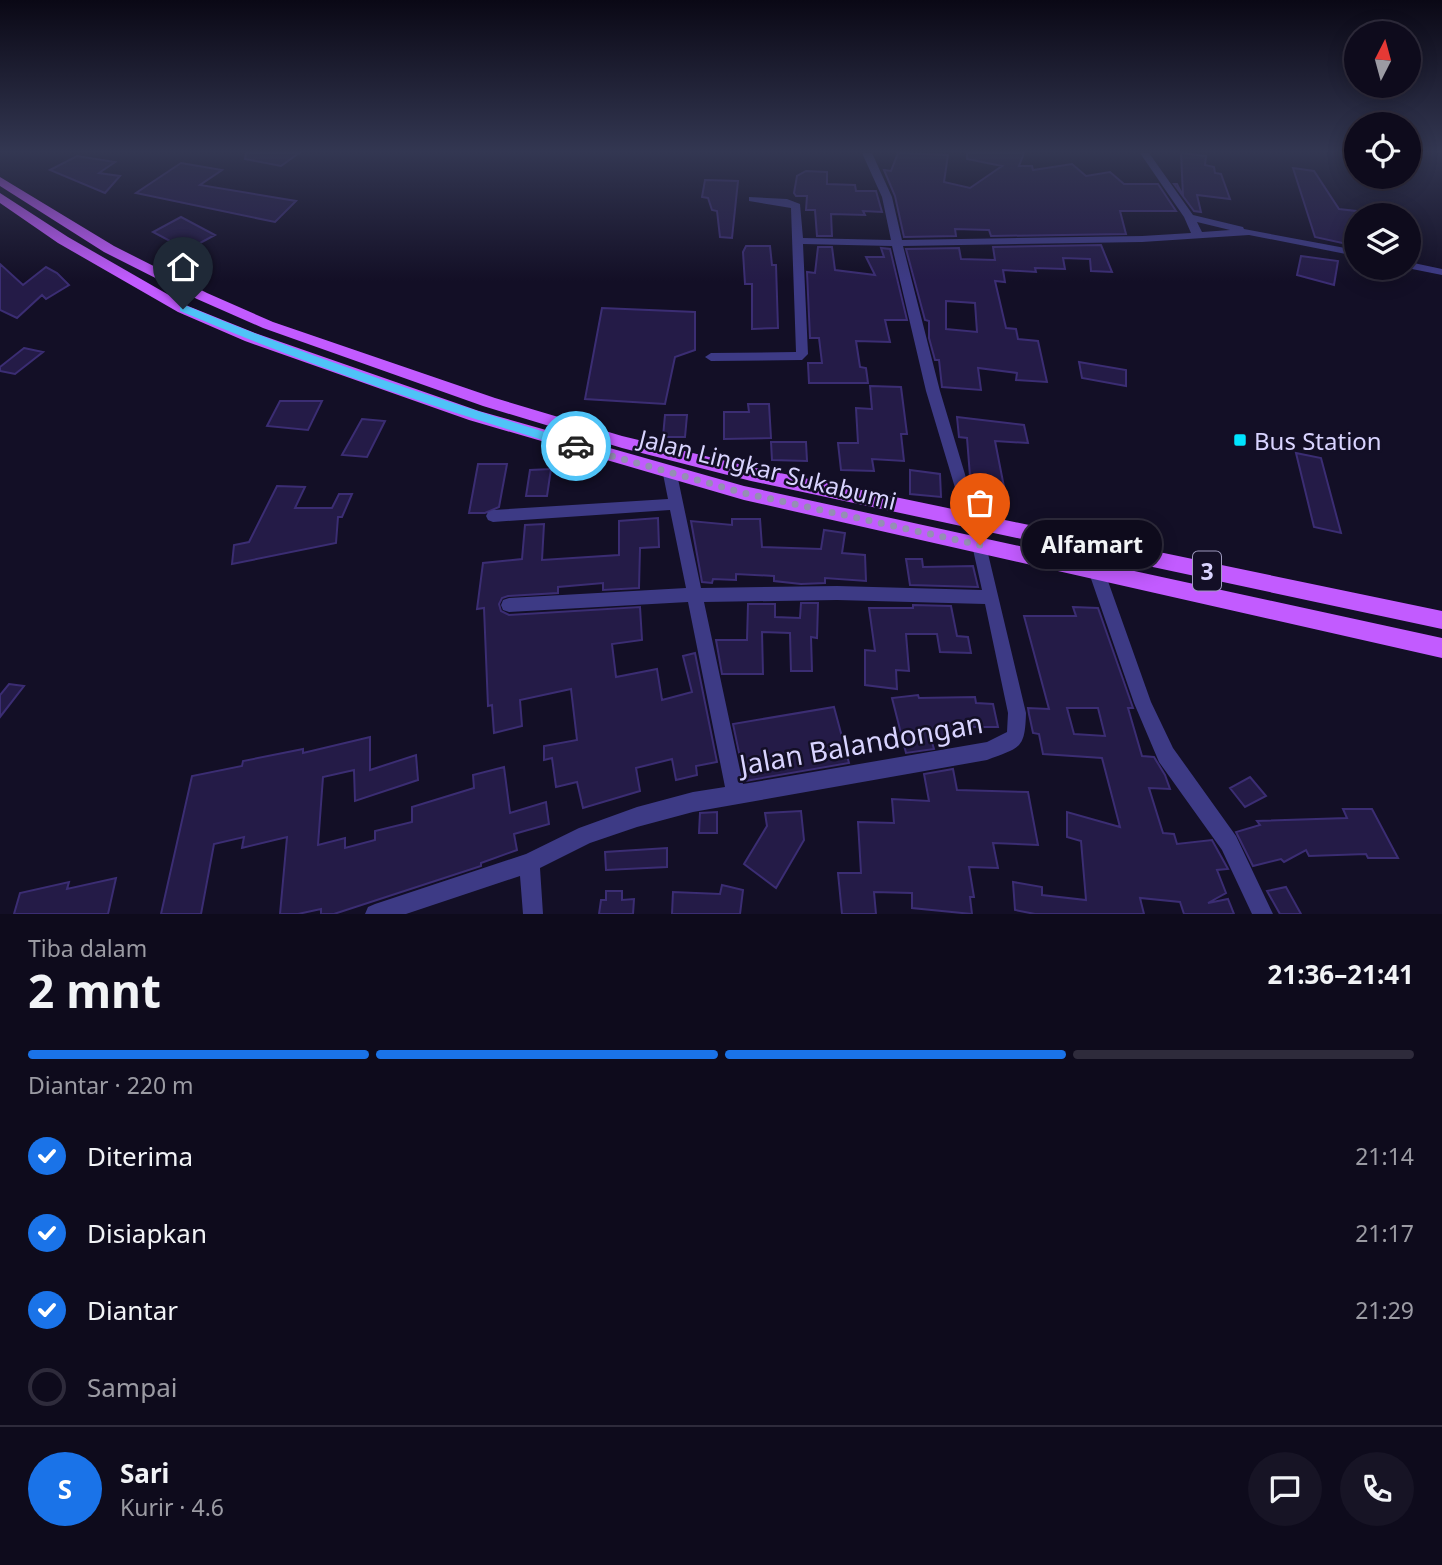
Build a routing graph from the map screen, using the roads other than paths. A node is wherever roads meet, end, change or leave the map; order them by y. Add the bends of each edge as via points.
1 (5, 196) edge
2 (6, 196) edge
3 (886, 196) edge
4 (1174, 196) edge
5 (753, 199) dead end
6 (1189, 217) junction
7 (1249, 232) junction
8 (1199, 237) junction
9 (797, 241) junction
10 (897, 243) junction
11 (1344, 251) edge
12 (1421, 268) edge
13 (1442, 272) edge
14 (711, 357) dead end
15 (670, 474) junction
16 (676, 505) junction
17 (493, 516) dead end
18 (972, 521) junction
19 (980, 545) junction
20 (1096, 570) junction
21 (694, 595) junction
22 (992, 597) junction
23 (509, 605) dead end
24 (1442, 620) edge
25 (1442, 648) edge
26 (736, 795) junction
27 (529, 863) junction
28 (375, 914) edge
29 (533, 914) edge
30 (1263, 914) edge

1 - 15 main road, Jalan Lingkar Sukabumi via 117,272 183,309 475,416
2 - 18 main road, Jalan Lingkar Sukabumi / 3 via 202,296 410,376 673,455
3 - 10 street
4 - 6 street
5 - 9 street via 796,206
6 - 7 street
6 - 8 street
7 - 8 street
7 - 11 street
8 - 10 street
9 - 10 street
9 - 14 street via 802,355
10 - 18 street via 933,391
12 - 13 street
15 - 16 street
15 - 19 main road, Jalan Lingkar Sukabumi / 3
16 - 17 street
16 - 21 street
18 - 24 main road, Jalan Lingkar Sukabumi / 3
19 - 20 main road, Jalan Lingkar Sukabumi / 3
19 - 22 street, Jalan Balandongan
20 - 25 main road, Jalan Lingkar Sukabumi / 3
20 - 30 street via 1166,755 1229,843
21 - 22 street
21 - 23 street
21 - 26 street
22 - 26 street, Jalan Balandongan via 1018,725 1009,743 987,751
26 - 27 street, Jalan Balandongan via 637,817
27 - 28 street, Jalan Balandongan
27 - 29 street

